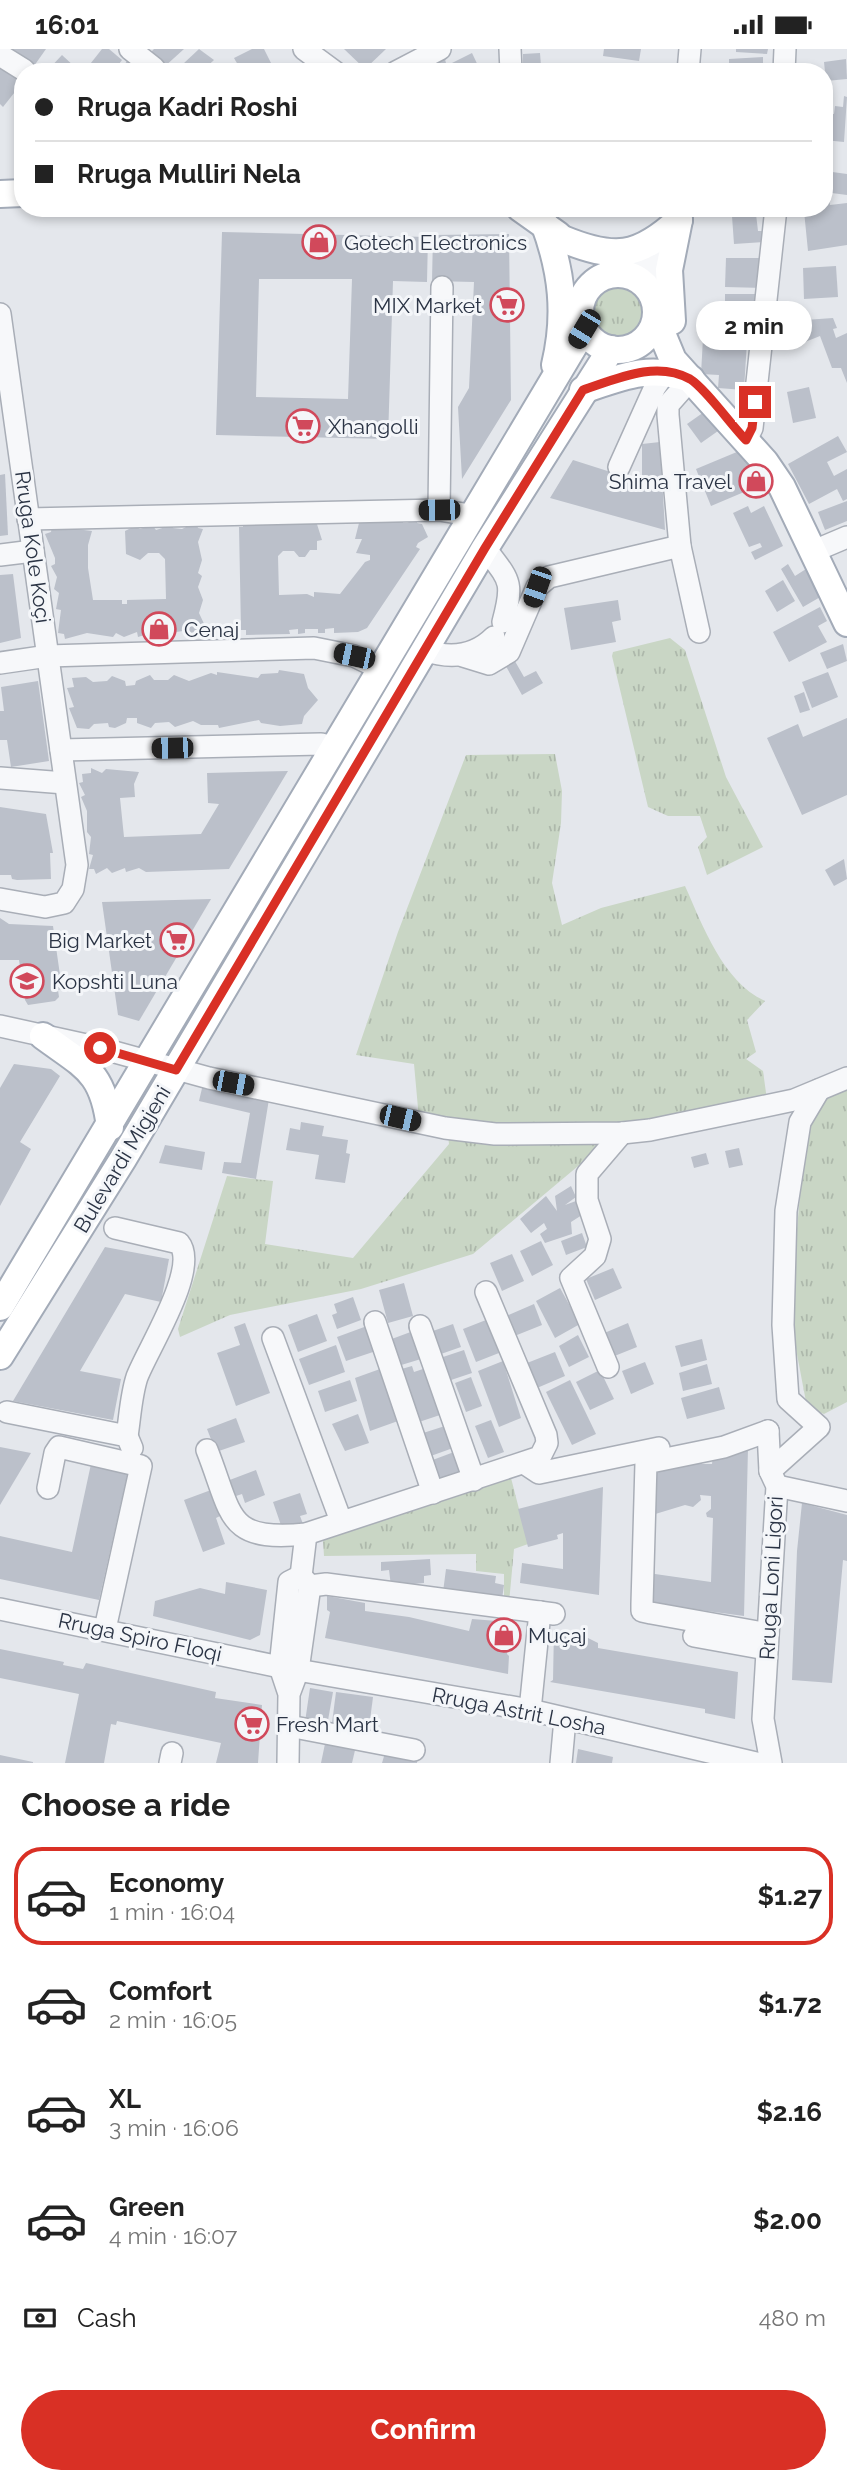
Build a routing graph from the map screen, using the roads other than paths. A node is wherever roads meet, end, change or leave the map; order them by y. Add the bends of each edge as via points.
1 (130, 49) edge
2 (304, 49) edge
3 (440, 49) edge
4 (148, 63) edge
5 (323, 63) edge
6 (413, 63) edge
7 (532, 217) edge
8 (677, 217) edge
9 (679, 217) edge
10 (679, 217) edge
11 (775, 217) edge
12 (560, 237) junction
13 (665, 247) junction
14 (620, 274) junction
15 (589, 286) junction
16 (442, 287) dead end
17 (655, 307) junction
18 (0, 314) edge
19 (584, 329) junction
20 (623, 348) junction
21 (677, 370) junction
22 (583, 390) junction
23 (545, 392) junction
24 (8, 432) edge
25 (746, 440) junction
26 (619, 467) dead end
27 (439, 510) junction
28 (470, 515) junction
29 (29, 519) junction
30 (847, 537) edge
31 (680, 546) junction
32 (485, 548) junction
33 (33, 551) junction
34 (814, 551) junction
35 (0, 555) edge
36 (847, 622) edge
37 (699, 632) dead end
38 (502, 637) junction
39 (424, 650) junction
40 (48, 656) junction
41 (0, 663) edge
42 (381, 669) junction
43 (333, 747) junction
44 (61, 750) junction
45 (0, 778) edge
46 (65, 783) junction
47 (0, 899) edge
48 (0, 1026) edge
49 (43, 1036) junction
50 (148, 1060) junction
51 (176, 1070) junction
52 (847, 1078) edge
53 (819, 1090) junction
54 (110, 1127) junction
55 (622, 1133) junction
56 (115, 1228) dead end
57 (485, 1292) dead end
58 (0, 1307) edge
59 (375, 1322) dead end
60 (420, 1326) dead end
61 (273, 1338) dead end
62 (0, 1356) edge
63 (608, 1367) dead end
64 (7, 1412) dead end
65 (768, 1431) junction
66 (127, 1436) junction
67 (207, 1450) dead end
68 (524, 1462) junction
69 (141, 1466) junction
70 (774, 1478) junction
71 (474, 1480) junction
72 (48, 1488) dead end
73 (433, 1493) junction
74 (847, 1501) edge
75 (341, 1521) junction
76 (306, 1534) junction
77 (305, 1581) junction
78 (0, 1609) edge
79 (105, 1629) junction
80 (681, 1634) dead end
81 (768, 1641) junction
82 (289, 1669) junction
83 (530, 1710) junction
84 (565, 1719) junction
85 (289, 1726) junction
86 (763, 1727) junction
87 (414, 1751) dead end
88 (752, 1762) edge
89 (288, 1763) edge
90 (561, 1763) edge
91 (771, 1763) edge

1 - 4 street
2 - 5 street
3 - 6 street
7 - 12 main road
8 - 12 main road via 659,238 615,254 593,252
9 - 13 street
10 - 21 main road via 669,270
11 - 25 street via 752,428
12 - 14 main road
12 - 15 main road
12 - 23 main road via 556,258 562,295 560,345
13 - 14 street via 647,265
13 - 17 street
14 - 15 main road
14 - 17 main road via 637,278
15 - 19 main road via 580,307
16 - 27 street
17 - 20 main road via 645,340
17 - 21 main road
18 - 24 street, Rruga Kole Koçi
19 - 20 main road via 600,345
19 - 23 main road, Bulevardi Migjeni
20 - 21 main road
20 - 22 main road, Bulevardi Migjeni
21 - 22 main road via 641,372
21 - 25 main road
21 - 26 street via 660,378
21 - 31 street via 668,415
22 - 32 main road, Bulevardi Migjeni
23 - 28 main road, Bulevardi Migjeni
24 - 29 street, Rruga Kole Koçi
25 - 34 main road via 782,487
27 - 28 street
27 - 29 street
28 - 42 main road, Bulevardi Migjeni
29 - 33 street, Rruga Kole Koçi
30 - 34 street
31 - 37 street
31 - 38 street via 550,577 537,587
32 - 38 street via 509,580
32 - 39 main road, Bulevardi Migjeni
33 - 35 street
33 - 40 street, Rruga Kole Koçi
34 - 36 main road
38 - 39 street via 463,656
39 - 51 main road, Bulevardi Migjeni
40 - 41 street
40 - 42 street via 314,648 354,656
40 - 44 street, Rruga Kole Koçi
42 - 43 main road, Bulevardi Migjeni
43 - 44 street
43 - 50 main road, Bulevardi Migjeni
44 - 46 street, Rruga Kole Koçi
45 - 46 street
46 - 47 street, Rruga Kole Koçi via 77,865 73,889 64,903 45,907
48 - 49 street
49 - 50 street
49 - 54 main road via 93,1073 107,1101
50 - 51 street
50 - 54 main road, Bulevardi Migjeni
51 - 55 street via 445,1128 495,1134
51 - 62 main road, Bulevardi Migjeni
52 - 53 street
53 - 55 street via 738,1113
53 - 70 street via 800,1122 786,1211 783,1325 788,1399 819,1427
54 - 58 main road, Bulevardi Migjeni
55 - 63 street via 587,1174 587,1201 600,1239 595,1256 571,1278
56 - 66 street via 179,1243 186,1257 171,1306 137,1378
57 - 68 street via 546,1435 540,1457
59 - 73 street
60 - 71 street
61 - 75 street
64 - 66 street
65 - 68 street via 740,1432 539,1473
65 - 70 street, Rruga Loni Ligori
65 - 81 street via 724,1447 646,1463 642,1604 642,1611
66 - 69 street
67 - 76 street via 234,1520 245,1530 261,1535
68 - 71 street
69 - 72 street via 59,1447
69 - 79 street
70 - 74 street
70 - 81 street, Rruga Loni Ligori
71 - 73 street
73 - 75 street
75 - 76 street
76 - 77 street
77 - 82 street via 289,1582
77 - 83 street via 547,1613
78 - 79 street, Rruga Spiro Floqi
79 - 82 street, Rruga Spiro Floqi
80 - 81 street
81 - 86 street, Rruga Loni Ligori
82 - 83 street, Rruga Astrit Losha
82 - 85 street
83 - 84 street, Rruga Astrit Losha
84 - 88 street, Rruga Astrit Losha
84 - 90 street
85 - 87 street
85 - 89 street
86 - 88 street, Rruga Loni Ligori
86 - 91 street, Rruga Loni Ligori

